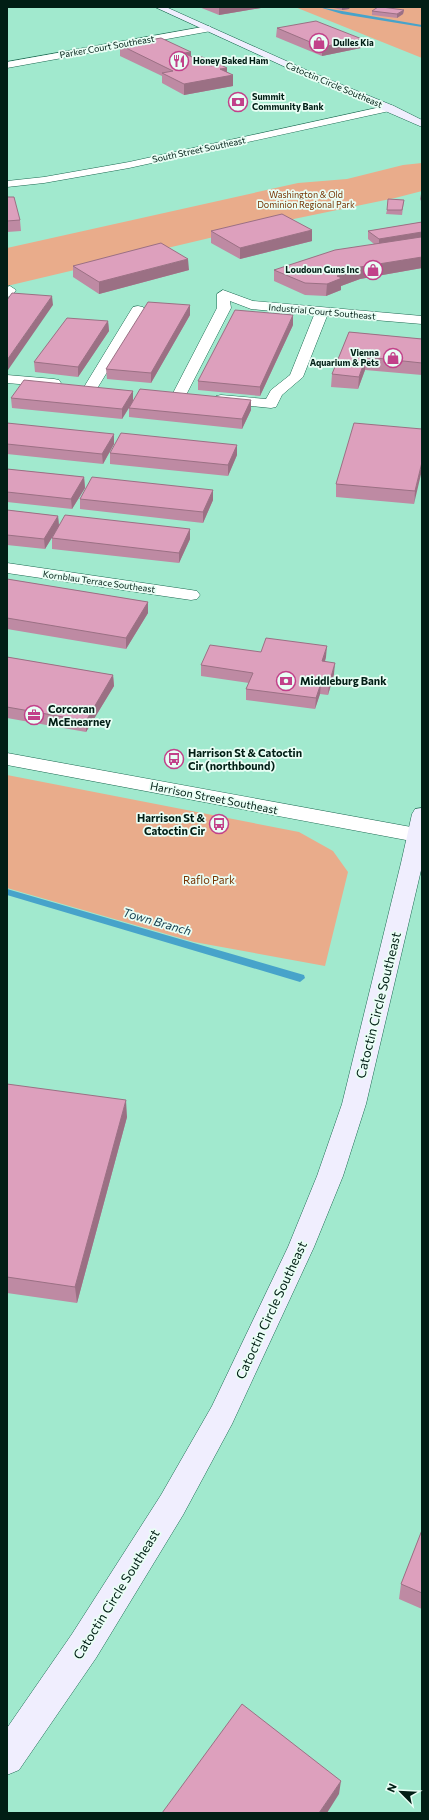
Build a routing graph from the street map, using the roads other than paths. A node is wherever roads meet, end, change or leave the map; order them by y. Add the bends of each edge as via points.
1 (159, 7) edge
2 (208, 29) junction
3 (7, 65) edge
4 (390, 108) junction
5 (422, 124) edge
6 (7, 184) edge
7 (138, 310) dead end
8 (322, 312) junction
9 (422, 320) edge
10 (9, 383) edge
11 (91, 387) junction
12 (105, 388) edge
13 (164, 394) edge
14 (179, 395) junction
15 (194, 397) edge
16 (210, 398) edge
17 (7, 568) edge
18 (191, 595) dead end
19 (7, 759) edge
20 (421, 829) edge
21 (7, 1758) edge

1 - 2 main road, Catoctin Circle Southeast
2 - 3 street, Parker Court Southeast
2 - 4 main road, Catoctin Circle Southeast
4 - 5 main road, Catoctin Circle Southeast
4 - 6 street, South Street Southeast via 129,165
7 - 11 street
8 - 9 street, Industrial Court Southeast
8 - 14 street, Industrial Court Southeast via 251,305 223,294 224,308
8 - 16 street via 296,377 276,393 271,404
10 - 11 street
11 - 12 street
13 - 14 street
14 - 15 street
17 - 18 street, Kornblau Terrace Southeast
19 - 20 street, Harrison Street Southeast
20 - 21 main road, Catoctin Circle Southeast via 354,1104 330,1176 301,1247 222,1415 172,1505 84,1646

